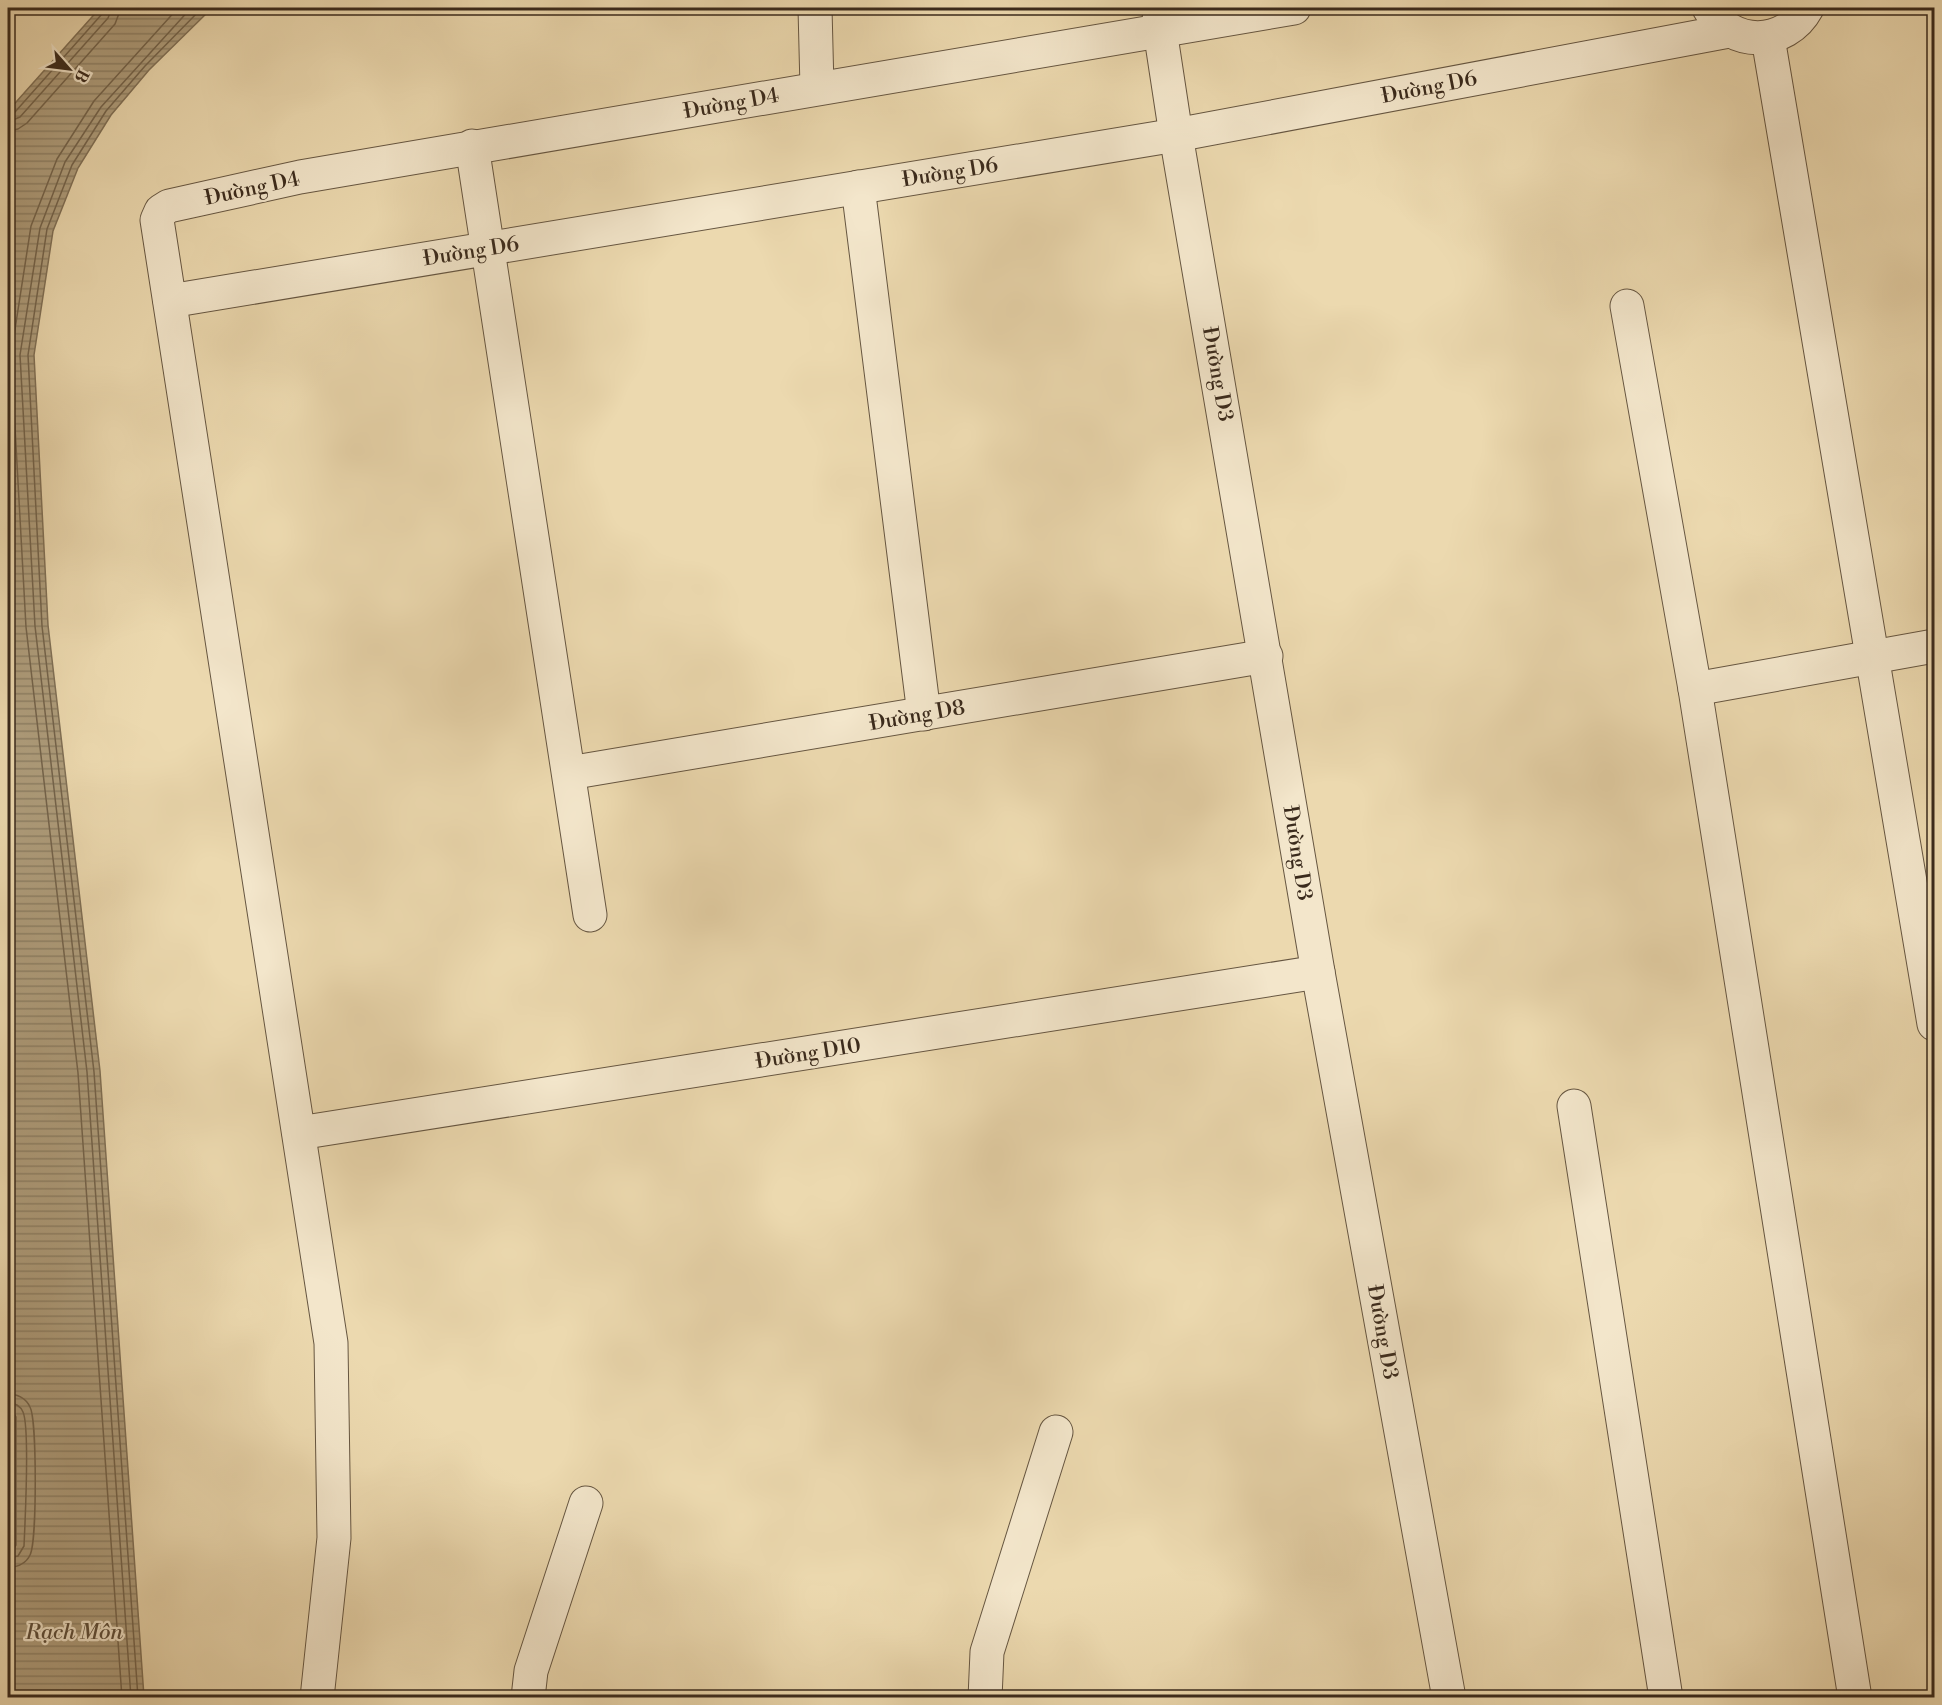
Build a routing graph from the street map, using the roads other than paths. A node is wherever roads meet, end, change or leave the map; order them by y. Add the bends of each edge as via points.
1 (815, 8) edge
2 (1294, 8) edge
3 (1807, 8) edge
4 (1160, 19) edge
5 (1719, 19) edge
6 (1768, 38) junction
7 (817, 88) junction
8 (1176, 135) junction
9 (472, 146) junction
10 (858, 187) junction
11 (488, 248) junction
12 (170, 301) junction
13 (1627, 306) dead end
14 (1935, 646) edge
15 (1872, 655) junction
16 (1266, 656) junction
17 (1695, 689) junction
18 (924, 714) junction
19 (569, 773) junction
20 (590, 915) dead end
21 (1318, 972) junction
22 (1935, 1024) edge
23 (1574, 1106) dead end
24 (299, 1133) junction
25 (1056, 1432) dead end
26 (586, 1503) dead end
27 (317, 1698) edge
28 (528, 1698) edge
29 (985, 1698) edge
30 (1449, 1698) edge
31 (1666, 1698) edge
32 (1855, 1698) edge

1 - 7 street
2 - 4 street, Đường D4
3 - 6 street via 1788,30
4 - 7 street, Đường D4
4 - 8 street, Đường D3
5 - 6 street via 1748,38
5 - 8 street, Đường D6
6 - 15 street
7 - 9 street, Đường D4
8 - 10 street, Đường D6
8 - 16 street, Đường D3
9 - 11 street
9 - 12 street, Đường D4 via 300,177 169,206 157,220
10 - 11 street, Đường D6
10 - 18 street
11 - 12 street, Đường D6
11 - 19 street
12 - 24 street
13 - 17 street
14 - 15 street
15 - 17 street
15 - 22 street
16 - 18 street, Đường D8
16 - 21 street, Đường D3
17 - 32 street
18 - 19 street, Đường D8
19 - 20 street
21 - 24 street, Đường D10
21 - 30 street, Đường D3
23 - 31 street
24 - 27 street via 331,1343 334,1539
25 - 29 street via 987,1652
26 - 28 street via 531,1671

